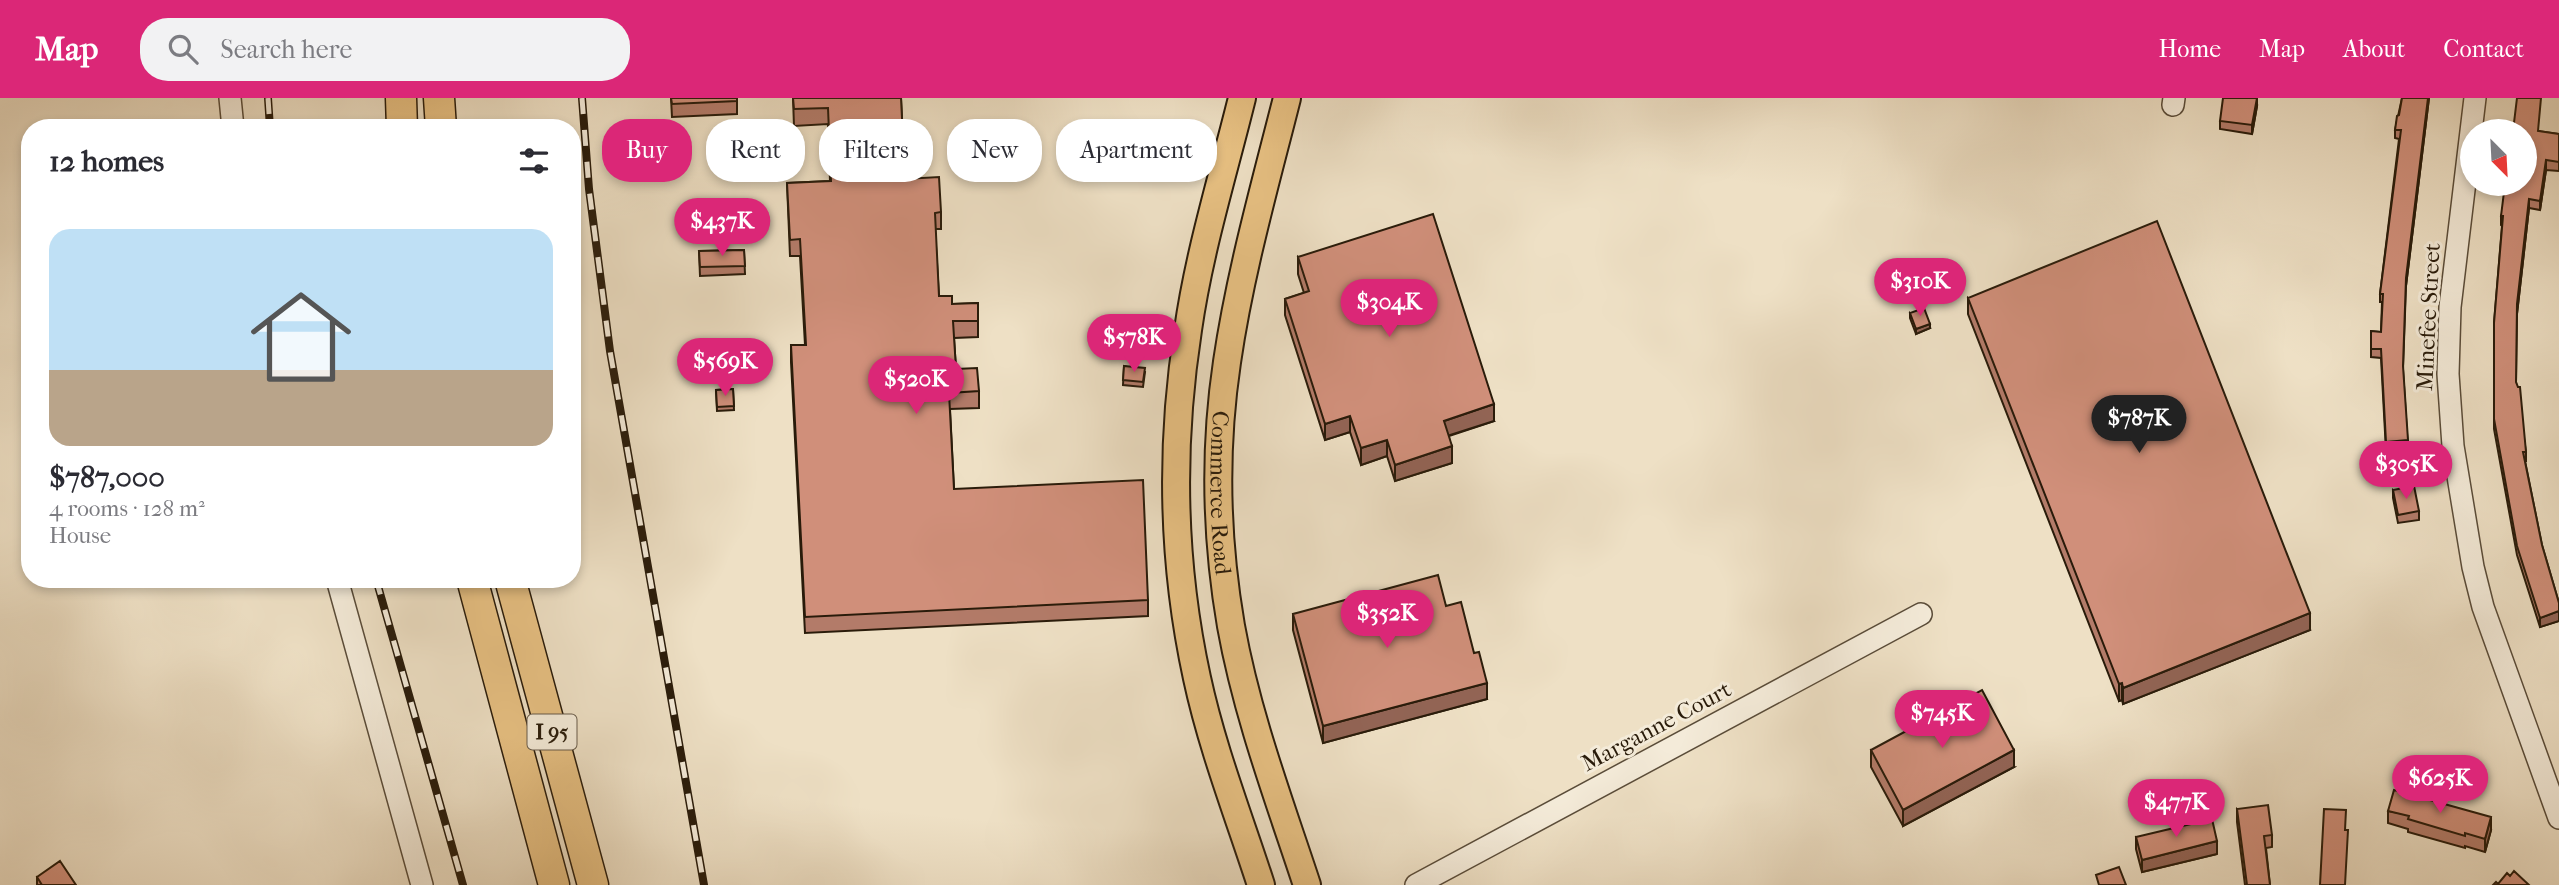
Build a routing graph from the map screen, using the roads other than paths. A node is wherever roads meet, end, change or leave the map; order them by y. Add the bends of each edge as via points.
1 (230, 98) edge
2 (401, 98) edge
3 (439, 98) edge
4 (1242, 98) edge
5 (1287, 98) edge
6 (2475, 98) edge
7 (232, 119) edge
8 (402, 119) edge
9 (440, 119) edge
10 (340, 588) edge
11 (474, 588) edge
12 (512, 588) edge
13 (1920, 614) dead end
14 (2559, 818) edge
15 (422, 885) edge
16 (554, 885) edge
17 (593, 885) edge
18 (1261, 885) edge
19 (1307, 885) edge
20 (1416, 885) edge

1 - 7 street
2 - 8 highway
3 - 9 highway
4 - 18 main road, Commerce Road via 1188,328 1175,490 1180,577 1197,680
5 - 19 main road, Commerce Road via 1230,341 1220,428 1219,494 1222,560 1238,658 1255,727
6 - 14 street, Minefee Street via 2450,306 2453,446 2483,607
10 - 15 street
11 - 16 highway, I 95
12 - 17 highway, I 95
13 - 20 street, Marganne Court

